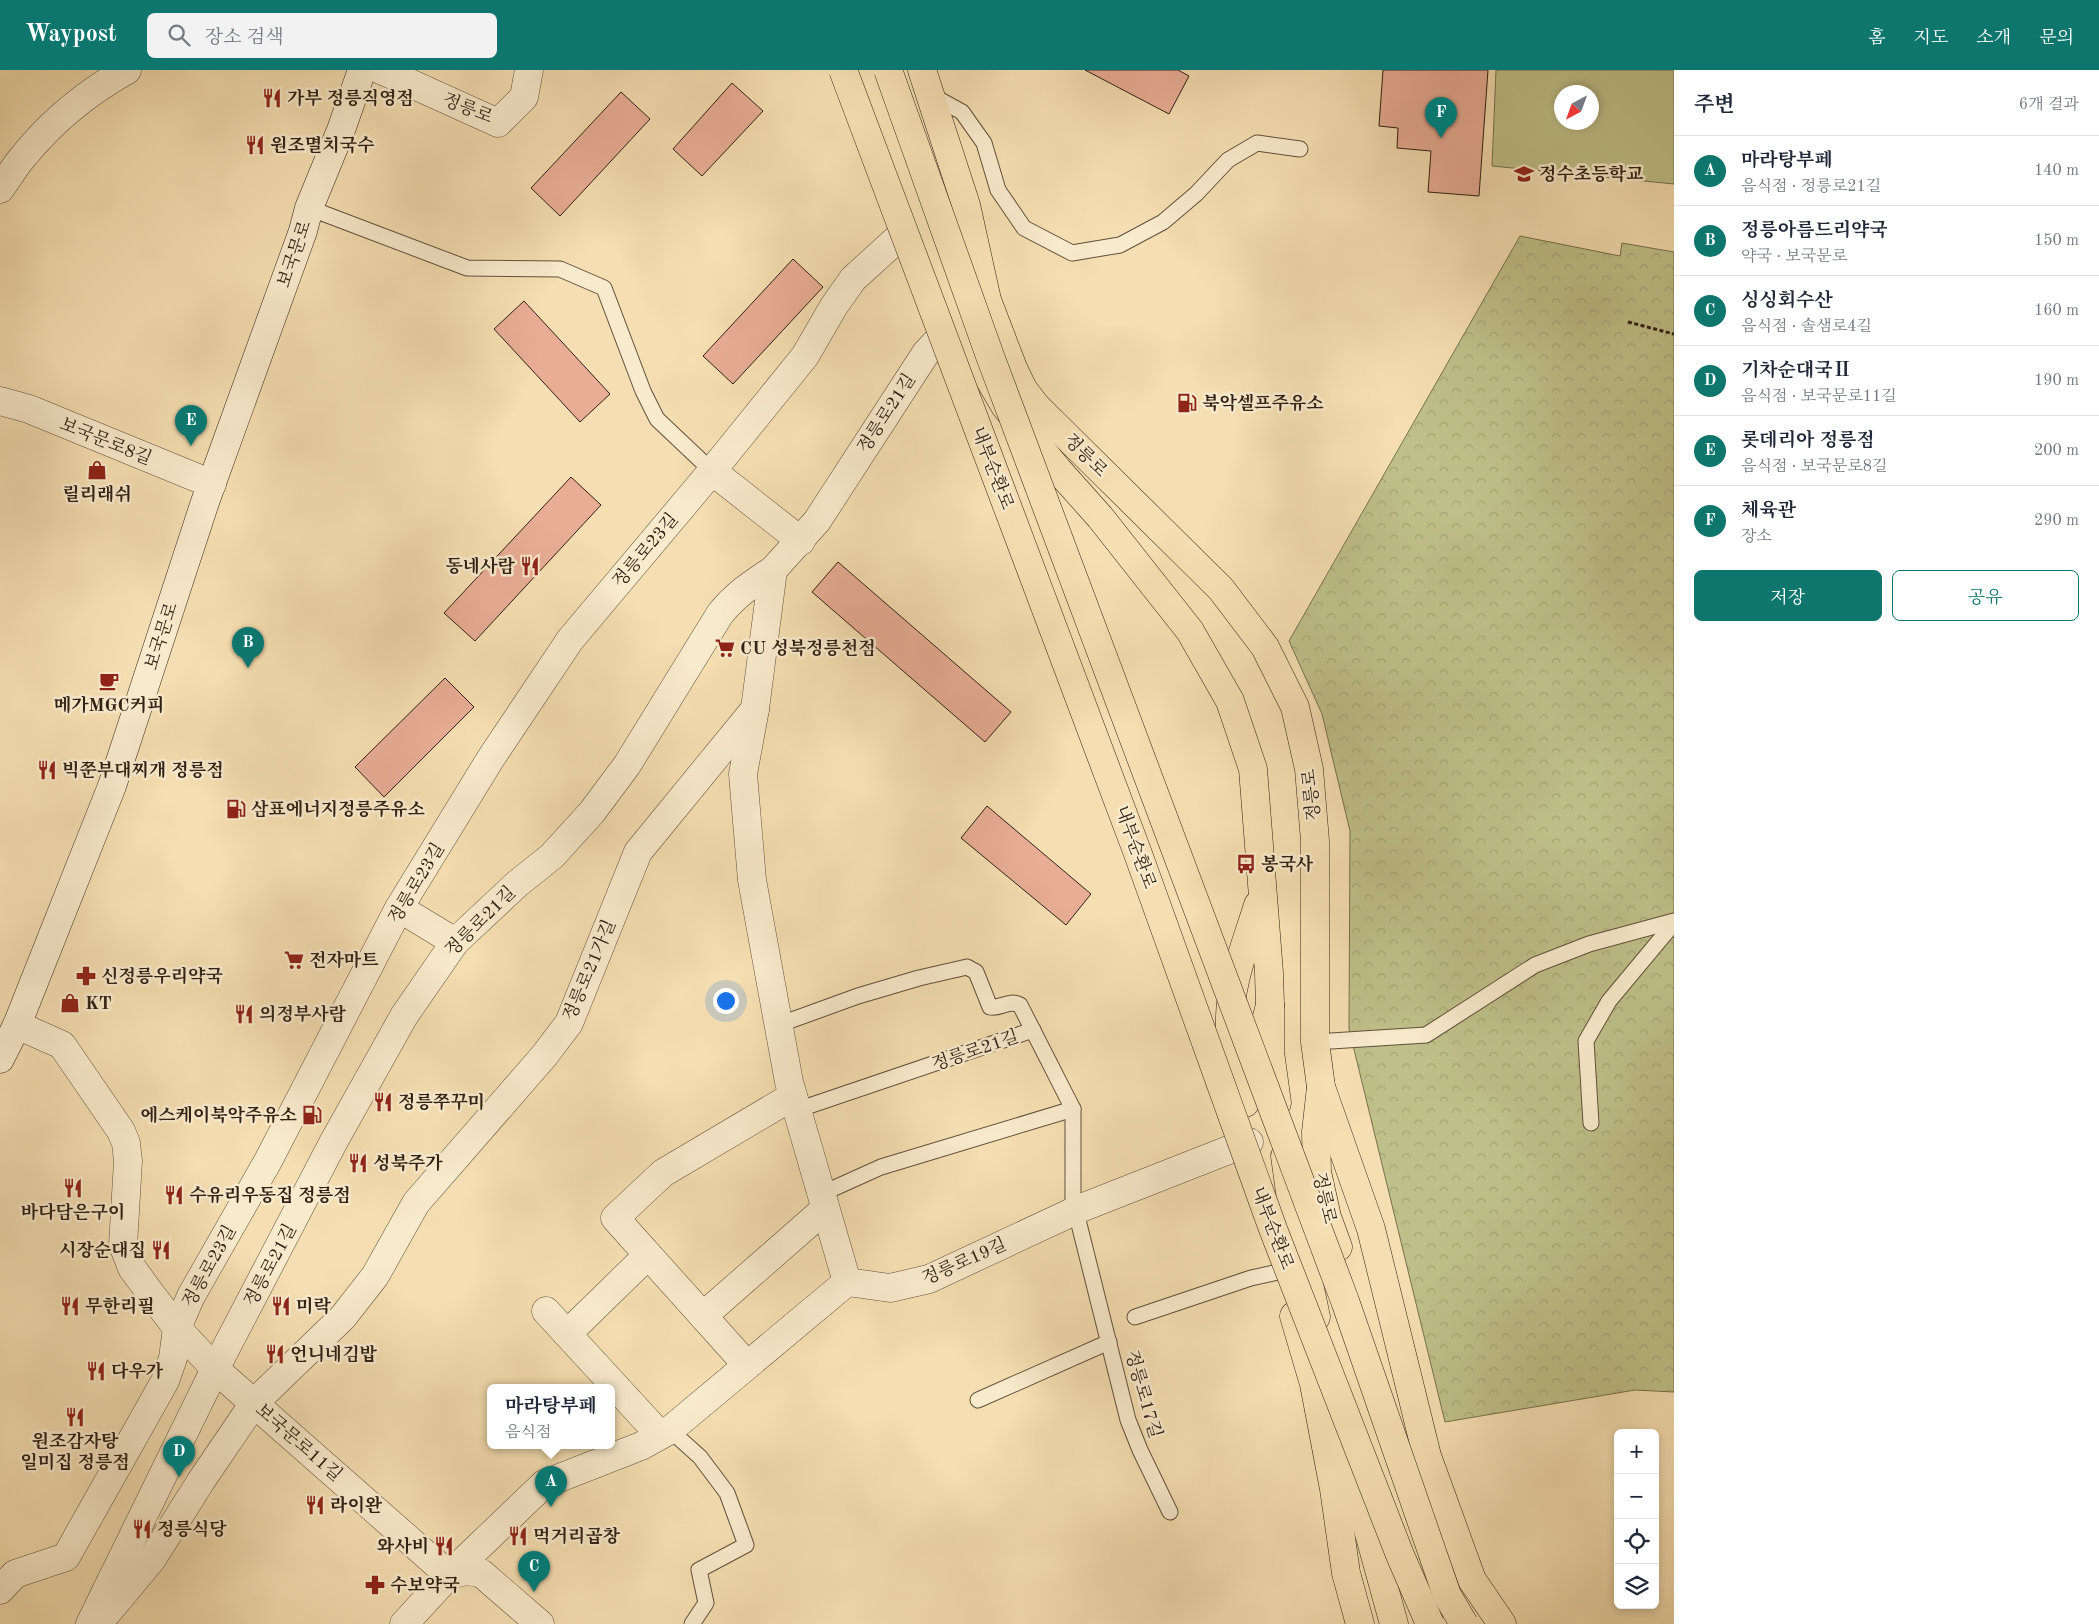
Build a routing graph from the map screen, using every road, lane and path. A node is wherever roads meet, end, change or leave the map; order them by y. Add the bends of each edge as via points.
1 (127, 70) edge
2 (362, 70) edge
3 (381, 70) edge
4 (529, 70) edge
5 (843, 70) edge
6 (864, 70) edge
7 (888, 70) edge
8 (906, 70) edge
9 (926, 82) edge
10 (1300, 150) dead end
11 (0, 189) edge
12 (309, 208) junction
13 (920, 218) junction
14 (987, 300) junction
15 (956, 320) junction
16 (1628, 322) dead end
17 (1674, 334) edge
18 (0, 401) edge
19 (712, 470) junction
20 (212, 484) junction
21 (801, 541) junction
22 (773, 570) junction
23 (755, 709) junction
24 (1262, 890) junction
25 (399, 908) junction
26 (1674, 922) edge
27 (455, 942) junction
28 (1270, 1005) junction
29 (778, 1024) junction
30 (17, 1025) junction
31 (1033, 1030) junction
32 (1315, 1042) junction
33 (0, 1060) edge
34 (1321, 1087) junction
35 (795, 1103) junction
36 (1245, 1103) junction
37 (1073, 1109) junction
38 (1591, 1123) dead end
39 (1249, 1142) junction
40 (823, 1201) junction
41 (1078, 1209) junction
42 (648, 1255) junction
43 (1278, 1272) junction
44 (847, 1282) junction
45 (546, 1311) dead end
46 (703, 1316) junction
47 (1135, 1316) dead end
48 (177, 1328) junction
49 (567, 1334) junction
50 (1109, 1342) junction
51 (747, 1365) junction
52 (215, 1370) junction
53 (978, 1400) dead end
54 (254, 1403) junction
55 (665, 1433) junction
56 (1170, 1512) dead end
57 (449, 1575) junction
58 (0, 1590) edge
59 (1392, 1616) edge
60 (90, 1624) edge
61 (98, 1624) edge
62 (404, 1624) edge
63 (540, 1624) edge
64 (692, 1624) edge
65 (1360, 1624) edge
66 (1430, 1624) edge
67 (1439, 1624) edge
68 (1464, 1624) edge
69 (1502, 1624) edge

1 - 11 street via 60,118 22,158
2 - 12 street, 보국문로
3 - 4 street, 정릉로 via 498,123 524,97
5 - 66 main road, 내부순환로, bridge via 1137,851 1273,1229
6 - 13 main road, 정릉로
7 - 68 main road, 내부순환로, bridge via 990,356 1345,1301 1447,1595
8 - 14 main road
9 - 10 lane via 962,112 984,143 998,190 1024,228 1072,253 1120,245 1162,222 1196,194 1228,160 1258,143
9 - 14 main road, 정릉로 via 966,205
12 - 19 lane, 보국문로 via 467,268 560,269 604,288 657,419
12 - 20 street, 보국문로
13 - 15 main road, 정릉로
13 - 19 street, 정릉로23길 via 853,279 805,356
14 - 15 street, 정릉로21길
14 - 32 main road, 정릉로 via 1023,389 1036,406 1221,589 1265,647 1295,707 1309,769 1315,841
15 - 21 street, 정릉로21길 via 926,352
15 - 24 main road, 정릉로 via 1005,406 1100,517 1190,631 1230,701 1253,769
16 - 17 path
18 - 20 street, 보국문로8길
19 - 21 street
19 - 25 street, 정릉로23길 via 570,640 491,758
20 - 30 street, 보국문로 via 112,786
21 - 22 street, 정릉로21길
22 - 23 street
22 - 27 street, 정릉로21길 via 745,588 720,614 628,765 592,812 552,856
23 - 29 street via 743,774 752,880
23 - 54 street, 정릉로21가길 via 638,852 569,1023 416,1203 375,1276 343,1317
24 - 28 main road, 정릉로
24 - 36 main road, 정릉로 via 1230,1010 1230,1040
25 - 27 street
25 - 48 street, 정릉로23길
26 - 32 lane via 1588,944 1535,964 1426,1035
26 - 38 lane via 1609,1001 1586,1041
27 - 52 street, 정릉로21길 via 404,1016 334,1141
28 - 36 main road, 정릉로
28 - 59 main road via 1270,1052 1291,1199 1338,1422
29 - 31 lane, 정릉로21길 via 858,996 967,967 976,972 990,1007 1011,1002 1020,1005
29 - 35 street
30 - 33 street, 보국문로
30 - 48 street, 보국문로11길 via 62,1045 121,1131 128,1160 123,1245 132,1268
31 - 35 lane, 정릉로21길
31 - 37 lane
32 - 34 main road, 정릉로
34 - 67 main road, 정릉로 via 1316,1132 1317,1172 1327,1217 1413,1472 1422,1540
34 - 69 main road via 1372,1229 1427,1456 1472,1580
35 - 40 street
35 - 42 street, 정릉로21길 via 662,1174 615,1218
36 - 39 main road, 정릉로
37 - 40 lane via 881,1167
37 - 41 lane via 1072,1186
39 - 41 street, 정릉로19길
39 - 43 main road, 정릉로
40 - 44 street
40 - 46 street
41 - 44 street, 정릉로19길 via 929,1279 890,1288
41 - 50 lane, 정릉로17길
42 - 46 street, 정릉로21길
42 - 49 street
43 - 47 lane
43 - 65 main road, 정릉로 via 1302,1338 1314,1384 1346,1573
44 - 51 street
45 - 49 street
46 - 51 street, 정릉로21길
48 - 52 street, 보국문로11길
48 - 58 street, 정릉로23길 via 173,1358 165,1382 66,1557 15,1574
49 - 55 street
50 - 53 lane, 정릉로17길
50 - 56 lane, 정릉로17길 via 1128,1420
51 - 55 street
52 - 54 street, 보국문로11길
52 - 60 street
54 - 57 street, 보국문로11길
54 - 61 street, 정릉로21가길 via 152,1559
55 - 57 street via 641,1446 544,1484
55 - 64 lane via 700,1457 727,1493 746,1545 699,1570 706,1603
57 - 62 street
57 - 63 street via 466,1571 481,1573

